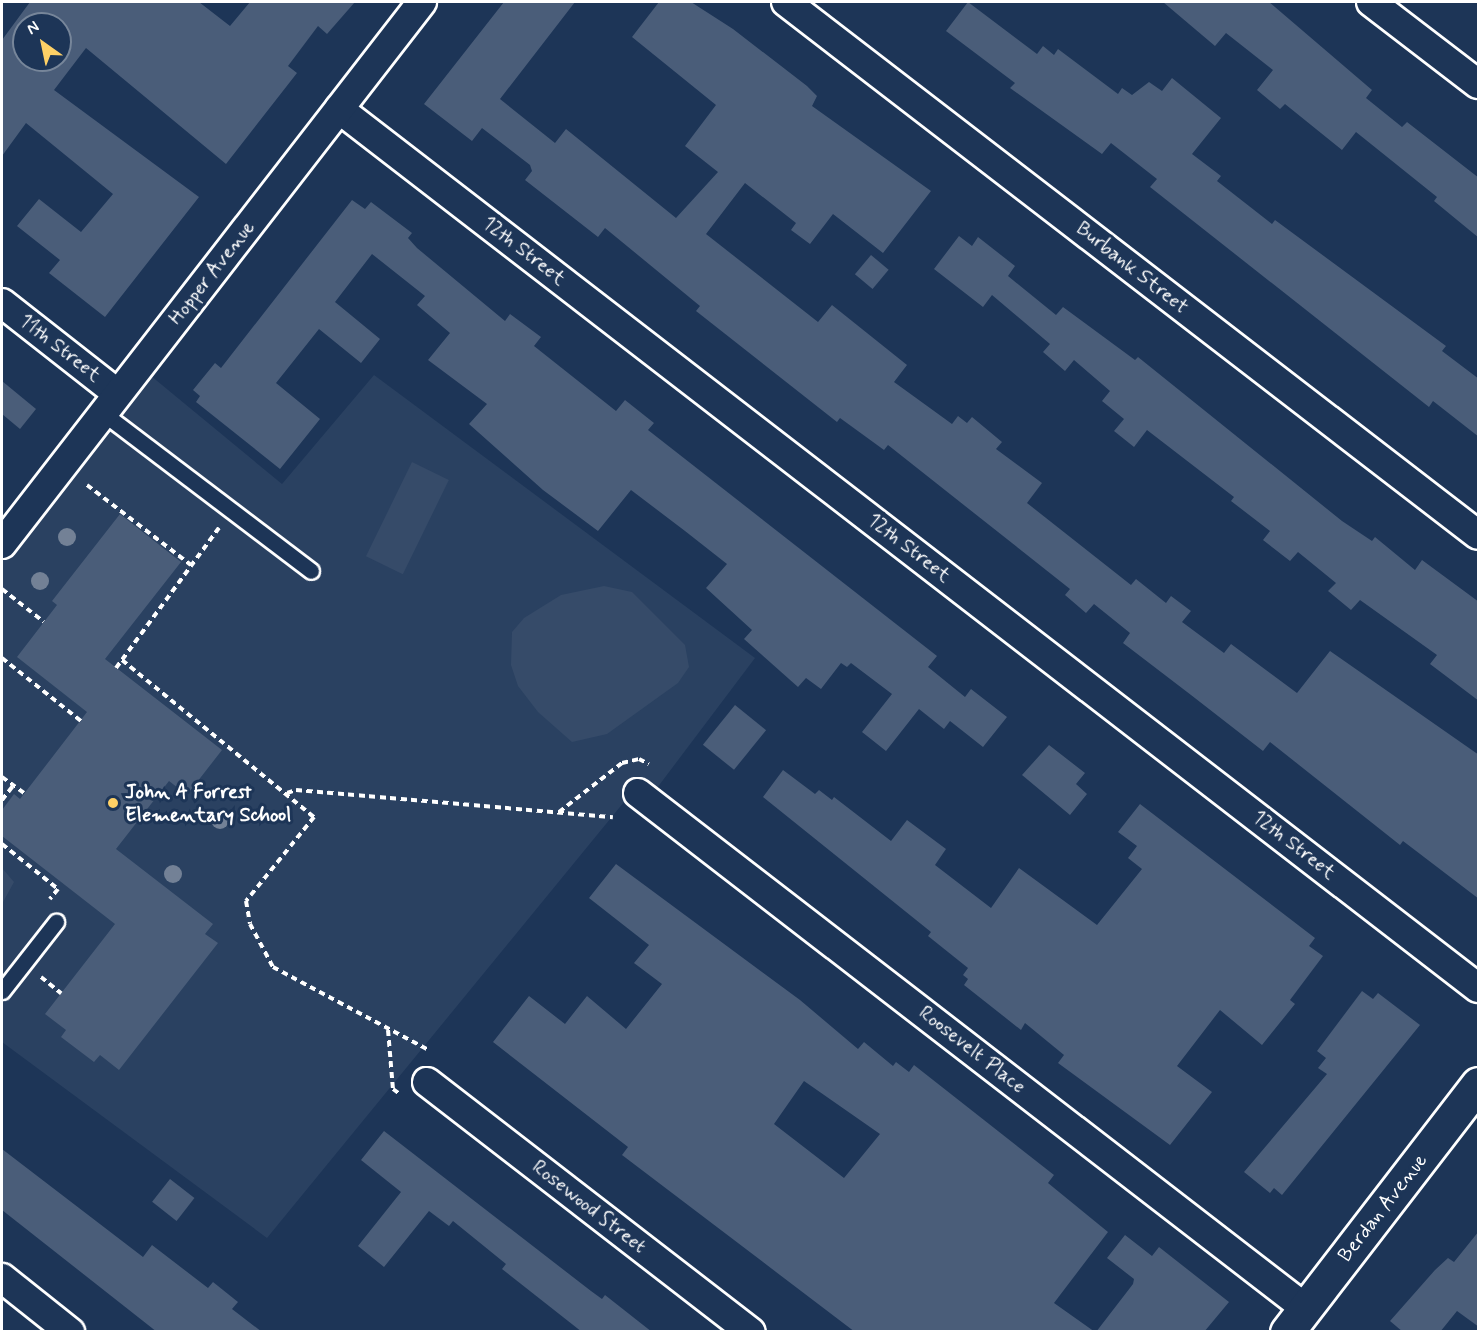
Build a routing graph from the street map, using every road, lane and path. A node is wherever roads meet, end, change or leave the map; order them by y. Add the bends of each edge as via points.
1 (422, 2) edge
2 (786, 2) edge
3 (1371, 2) edge
4 (1479, 84) edge
5 (339, 109) junction
6 (2, 303) edge
7 (111, 403) junction
8 (62, 466) junction
9 (232, 510) junction
10 (1479, 535) edge
11 (2, 544) edge
12 (191, 565) junction
13 (311, 571) dead end
14 (2, 589) edge
15 (44, 622) dead end
16 (2, 657) edge
17 (122, 660) junction
18 (116, 668) dead end
19 (81, 721) dead end
20 (2, 777) edge
21 (13, 786) junction
22 (286, 793) junction
23 (638, 793) dead end
24 (24, 794) dead end
25 (2, 800) edge
26 (613, 817) dead end
27 (2, 844) edge
28 (56, 922) joint
29 (1479, 988) edge
30 (2, 991) edge
31 (388, 1029) junction
32 (437, 1054) dead end
33 (1479, 1084) edge
34 (418, 1091) joint
35 (2, 1278) edge
36 (1296, 1320) edge
37 (70, 1332) edge
38 (751, 1332) edge

1 - 5 street, Hopper Avenue
2 - 10 street, Burbank Street
3 - 4 street
5 - 7 street, Hopper Avenue
5 - 29 street, 12th Street
6 - 7 street, 11th Street
7 - 8 street, Hopper Avenue
7 - 9 lane
8 - 11 street, Hopper Avenue
8 - 12 path
9 - 12 path
9 - 13 lane
12 - 17 path
14 - 15 path
16 - 19 path
17 - 18 path
17 - 22 path
20 - 21 path
21 - 24 path
21 - 25 path
22 - 26 path via 296,790
22 - 31 path via 314,817 246,901 250,924 265,956 282,974
23 - 36 street, Roosevelt Place
27 - 28 path via 58,889 41,911
28 - 30 lane
31 - 32 path
31 - 34 path via 393,1089
33 - 36 street, Berdan Avenue
34 - 38 street, Rosewood Street
35 - 37 street

